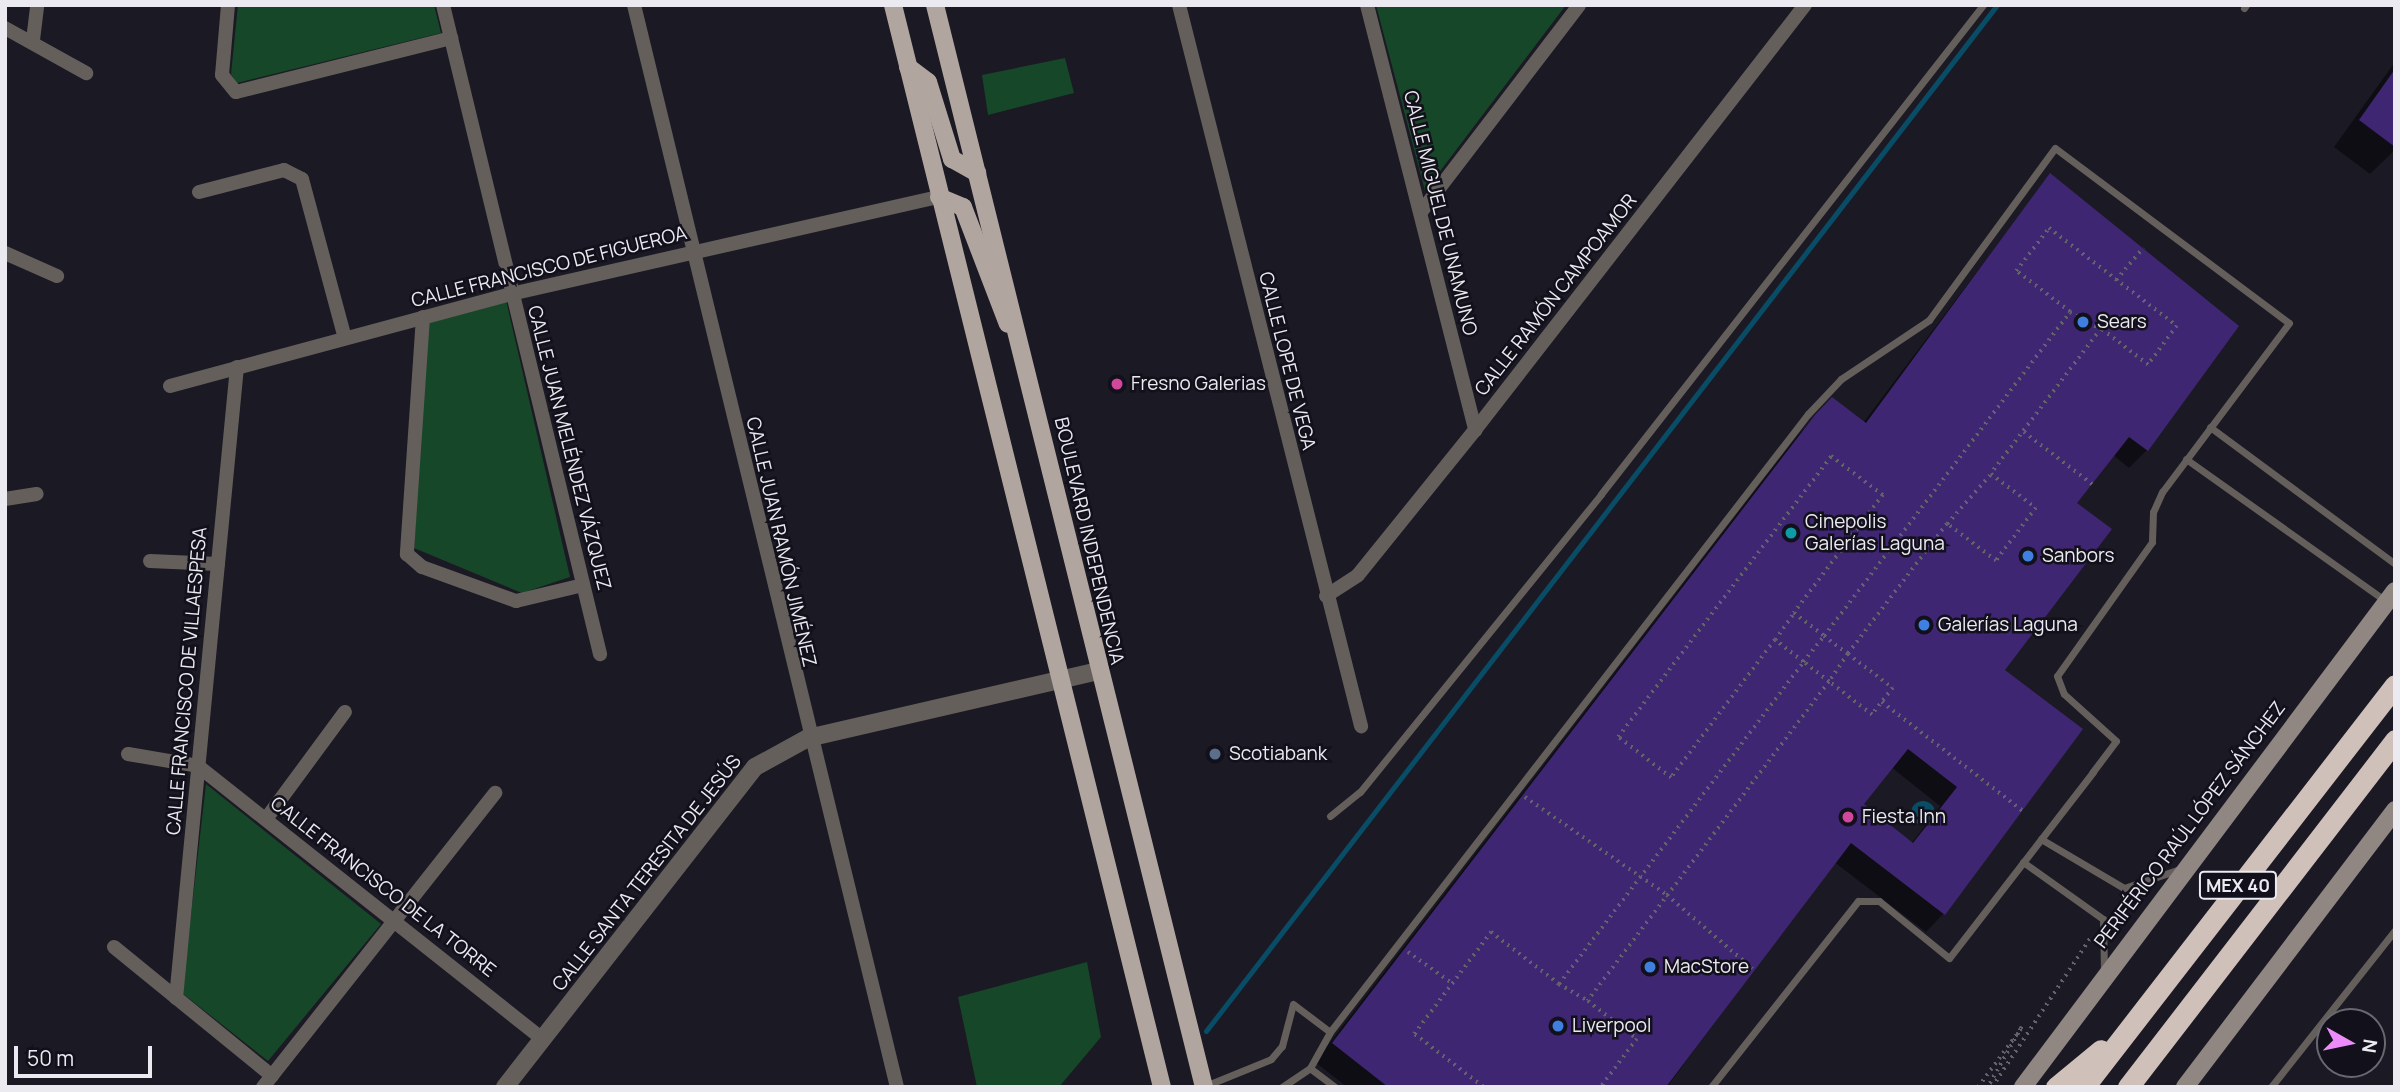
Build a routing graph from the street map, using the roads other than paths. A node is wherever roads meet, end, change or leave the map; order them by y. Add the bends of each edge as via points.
1 (37, 5) edge
2 (228, 5) edge
3 (443, 5) edge
4 (634, 5) edge
5 (893, 5) edge
6 (935, 5) edge
7 (1179, 5) edge
8 (1367, 5) edge
9 (1579, 5) edge
10 (1805, 5) edge
11 (1983, 5) edge
12 (5, 28) edge
13 (451, 38) junction
14 (33, 40) junction
15 (908, 67) junction
16 (86, 73) dead end
17 (978, 173) junction
18 (199, 192) dead end
19 (939, 197) junction
20 (1421, 212) junction
21 (692, 252) junction
22 (5, 253) edge
23 (57, 276) dead end
24 (511, 294) junction
25 (423, 317) junction
26 (345, 338) junction
27 (1022, 348) junction
28 (237, 367) junction
29 (170, 386) dead end
30 (2210, 427) junction
31 (1475, 430) junction
32 (2186, 459) junction
33 (37, 494) dead end
34 (5, 499) edge
35 (150, 561) dead end
36 (218, 564) junction
37 (2395, 564) edge
38 (583, 585) junction
39 (1326, 596) junction
40 (2391, 596) edge
41 (600, 654) dead end
42 (1098, 671) junction
43 (1058, 680) junction
44 (2395, 685) edge
45 (345, 712) dead end
46 (1361, 726) dead end
47 (808, 738) junction
48 (2395, 740) edge
49 (128, 754) dead end
50 (198, 766) junction
51 (495, 793) dead end
52 (2395, 810) edge
53 (1331, 816) dead end
54 (266, 819) junction
55 (2041, 839) junction
56 (2192, 860) junction
57 (2023, 862) junction
58 (395, 922) junction
59 (2395, 930) edge
60 (114, 947) dead end
61 (1128, 956) junction
62 (2101, 979) junction
63 (176, 998) junction
64 (2174, 1026) junction
65 (2127, 1028) junction
66 (1330, 1032) junction
67 (543, 1039) junction
68 (1195, 1054) junction
69 (1310, 1068) junction
70 (267, 1082) edge
71 (505, 1087) edge
72 (897, 1087) edge
73 (1162, 1087) edge
74 (1171, 1087) edge
75 (1191, 1087) edge
76 (1204, 1087) edge
77 (1282, 1087) edge
78 (1335, 1087) edge
79 (1711, 1087) edge
80 (2022, 1087) edge
81 (2056, 1087) edge
82 (2084, 1087) edge
83 (2128, 1087) edge
84 (2148, 1087) edge
85 (2185, 1087) edge
86 (2270, 1087) edge

1 - 14 street
2 - 13 street via 222,75 236,92
3 - 13 street, CALLE JUAN MELÉNDEZ VÁZQUEZ
4 - 21 street, CALLE JUAN RAMÓN JIMÉNEZ
5 - 15 main road
6 - 17 main road, BOULEVARD INDEPENDENCIA
7 - 39 street, CALLE LOPE DE VEGA
8 - 20 street, CALLE MIGUEL DE UNAMUNO
9 - 20 street
10 - 31 street, CALLE RAMÓN CAMPOAMOR
11 - 53 lane via 1592,504 1360,792
12 - 14 street
13 - 24 street, CALLE JUAN MELÉNDEZ VÁZQUEZ
14 - 16 street
15 - 17 main road via 928,82 952,159
15 - 19 main road
17 - 27 main road, BOULEVARD INDEPENDENCIA
18 - 26 street via 284,170 302,178
19 - 21 street, CALLE FRANCISCO DE FIGUEROA
19 - 27 main road via 963,207
19 - 43 main road
20 - 31 street, CALLE MIGUEL DE UNAMUNO
21 - 24 street, CALLE FRANCISCO DE FIGUEROA
21 - 47 street, CALLE JUAN RAMÓN JIMÉNEZ
22 - 23 street
24 - 25 street, CALLE FRANCISCO DE FIGUEROA
24 - 38 street, CALLE JUAN MELÉNDEZ VÁZQUEZ
25 - 26 street, CALLE FRANCISCO DE FIGUEROA
25 - 38 street via 407,554 422,567 516,601
26 - 28 street, CALLE FRANCISCO DE FIGUEROA
27 - 42 main road, BOULEVARD INDEPENDENCIA
28 - 29 street, CALLE FRANCISCO DE FIGUEROA
28 - 36 street, CALLE FRANCISCO DE VILLAESPESA
30 - 32 lane
30 - 37 lane
30 - 66 lane via 2289,323 2055,148 1929,320 1841,379 1808,414
31 - 39 street, CALLE RAMÓN CAMPOAMOR via 1358,575
32 - 40 lane
32 - 55 lane via 2153,512 2152,542 2057,676 2064,694 2116,741
33 - 34 street
35 - 36 street
36 - 50 street, CALLE FRANCISCO DE VILLAESPESA
38 - 41 street, CALLE JUAN MELÉNDEZ VÁZQUEZ
39 - 46 street, CALLE LOPE DE VEGA
40 - 56 main road, PERIFÉRICO RAÚL LÓPEZ SÁNCHEZ
42 - 43 street, CALLE SANTA TERESITA DE JESÚS
42 - 68 main road, BOULEVARD INDEPENDENCIA
43 - 47 street, CALLE SANTA TERESITA DE JESÚS
43 - 61 main road
44 - 65 highway, MEX 40
45 - 54 street
47 - 67 street, CALLE SANTA TERESITA DE JESÚS via 755,768
47 - 72 street, CALLE JUAN RAMÓN JIMÉNEZ
48 - 64 highway, MEX 40
49 - 50 street
50 - 54 street, CALLE FRANCISCO DE LA TORRE
50 - 63 street, CALLE FRANCISCO DE VILLAESPESA
51 - 58 street
52 - 85 main road
54 - 58 street, CALLE FRANCISCO DE LA TORRE
55 - 56 lane via 2124,888 2150,884
55 - 57 lane
56 - 62 main road, PERIFÉRICO RAÚL LÓPEZ SÁNCHEZ
57 - 62 lane via 2104,919 2108,952
57 - 79 lane via 1949,958 1879,901 1858,901
58 - 67 street, CALLE FRANCISCO DE LA TORRE
58 - 70 street
59 - 86 lane
60 - 63 street
61 - 73 main road
61 - 74 main road
62 - 80 main road, PERIFÉRICO RAÚL LÓPEZ SÁNCHEZ
63 - 70 street
64 - 83 highway, MEX 40
64 - 84 highway
65 - 81 highway
65 - 82 highway, MEX 40
66 - 69 lane
66 - 76 lane via 1293,1004 1282,1046 1271,1059
67 - 71 street, CALLE SANTA TERESITA DE JESÚS
68 - 75 main road
68 - 76 main road, BOULEVARD INDEPENDENCIA
69 - 77 lane
69 - 78 lane

